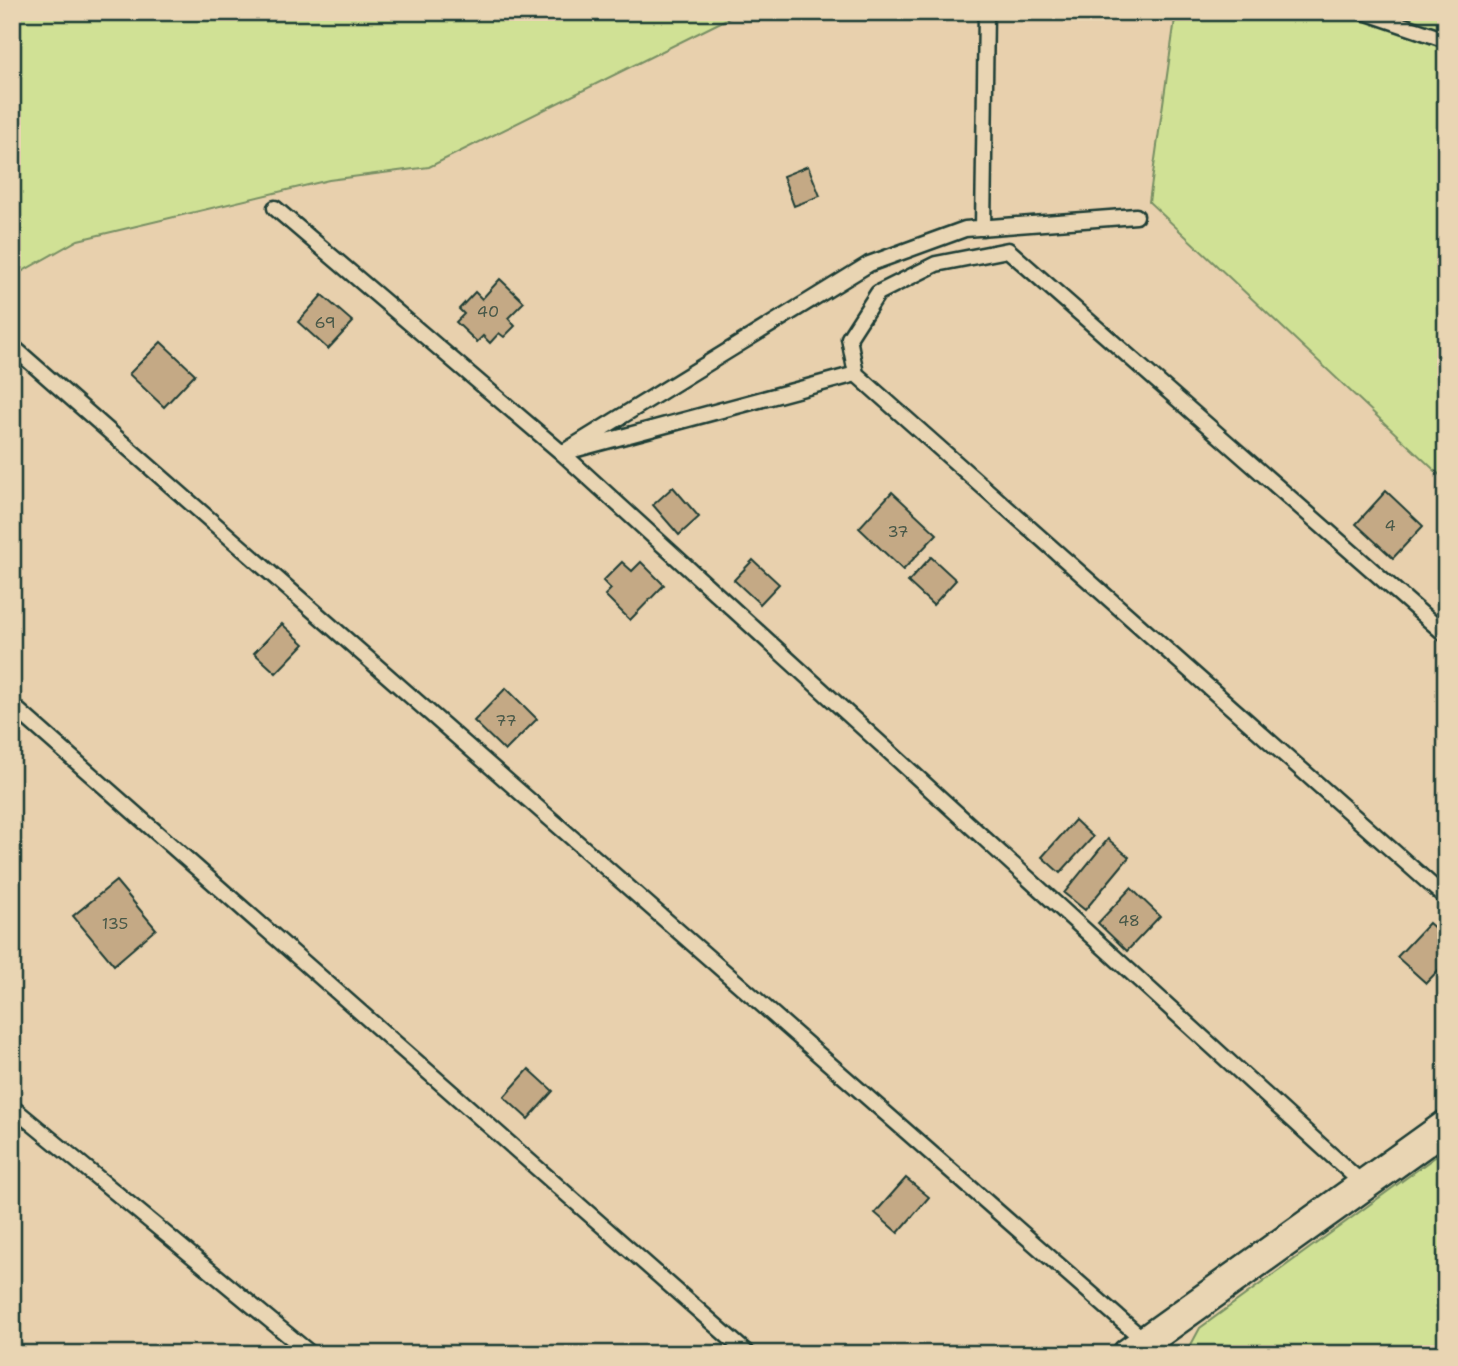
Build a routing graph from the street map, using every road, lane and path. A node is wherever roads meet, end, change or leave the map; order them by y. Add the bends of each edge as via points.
1 (986, 12) edge
2 (1364, 12) edge
3 (1446, 40) edge
4 (275, 208) dead end
5 (1136, 216) dead end
6 (983, 228) junction
7 (12, 346) edge
8 (856, 374) junction
9 (562, 453) junction
10 (1446, 635) edge
11 (12, 705) edge
12 (1446, 898) edge
13 (12, 1107) edge
14 (1446, 1126) edge
15 (1363, 1184) junction
16 (1137, 1348) edge
17 (311, 1354) edge
18 (748, 1354) edge

1 - 6 lane
2 - 3 lane
4 - 9 lane
5 - 6 lane
6 - 9 lane via 965,229 869,264
7 - 16 lane
8 - 9 lane
8 - 10 lane via 849,338 878,293 936,264 1008,250
8 - 12 lane
9 - 15 lane
11 - 18 lane
13 - 17 lane
14 - 15 street
15 - 16 street

